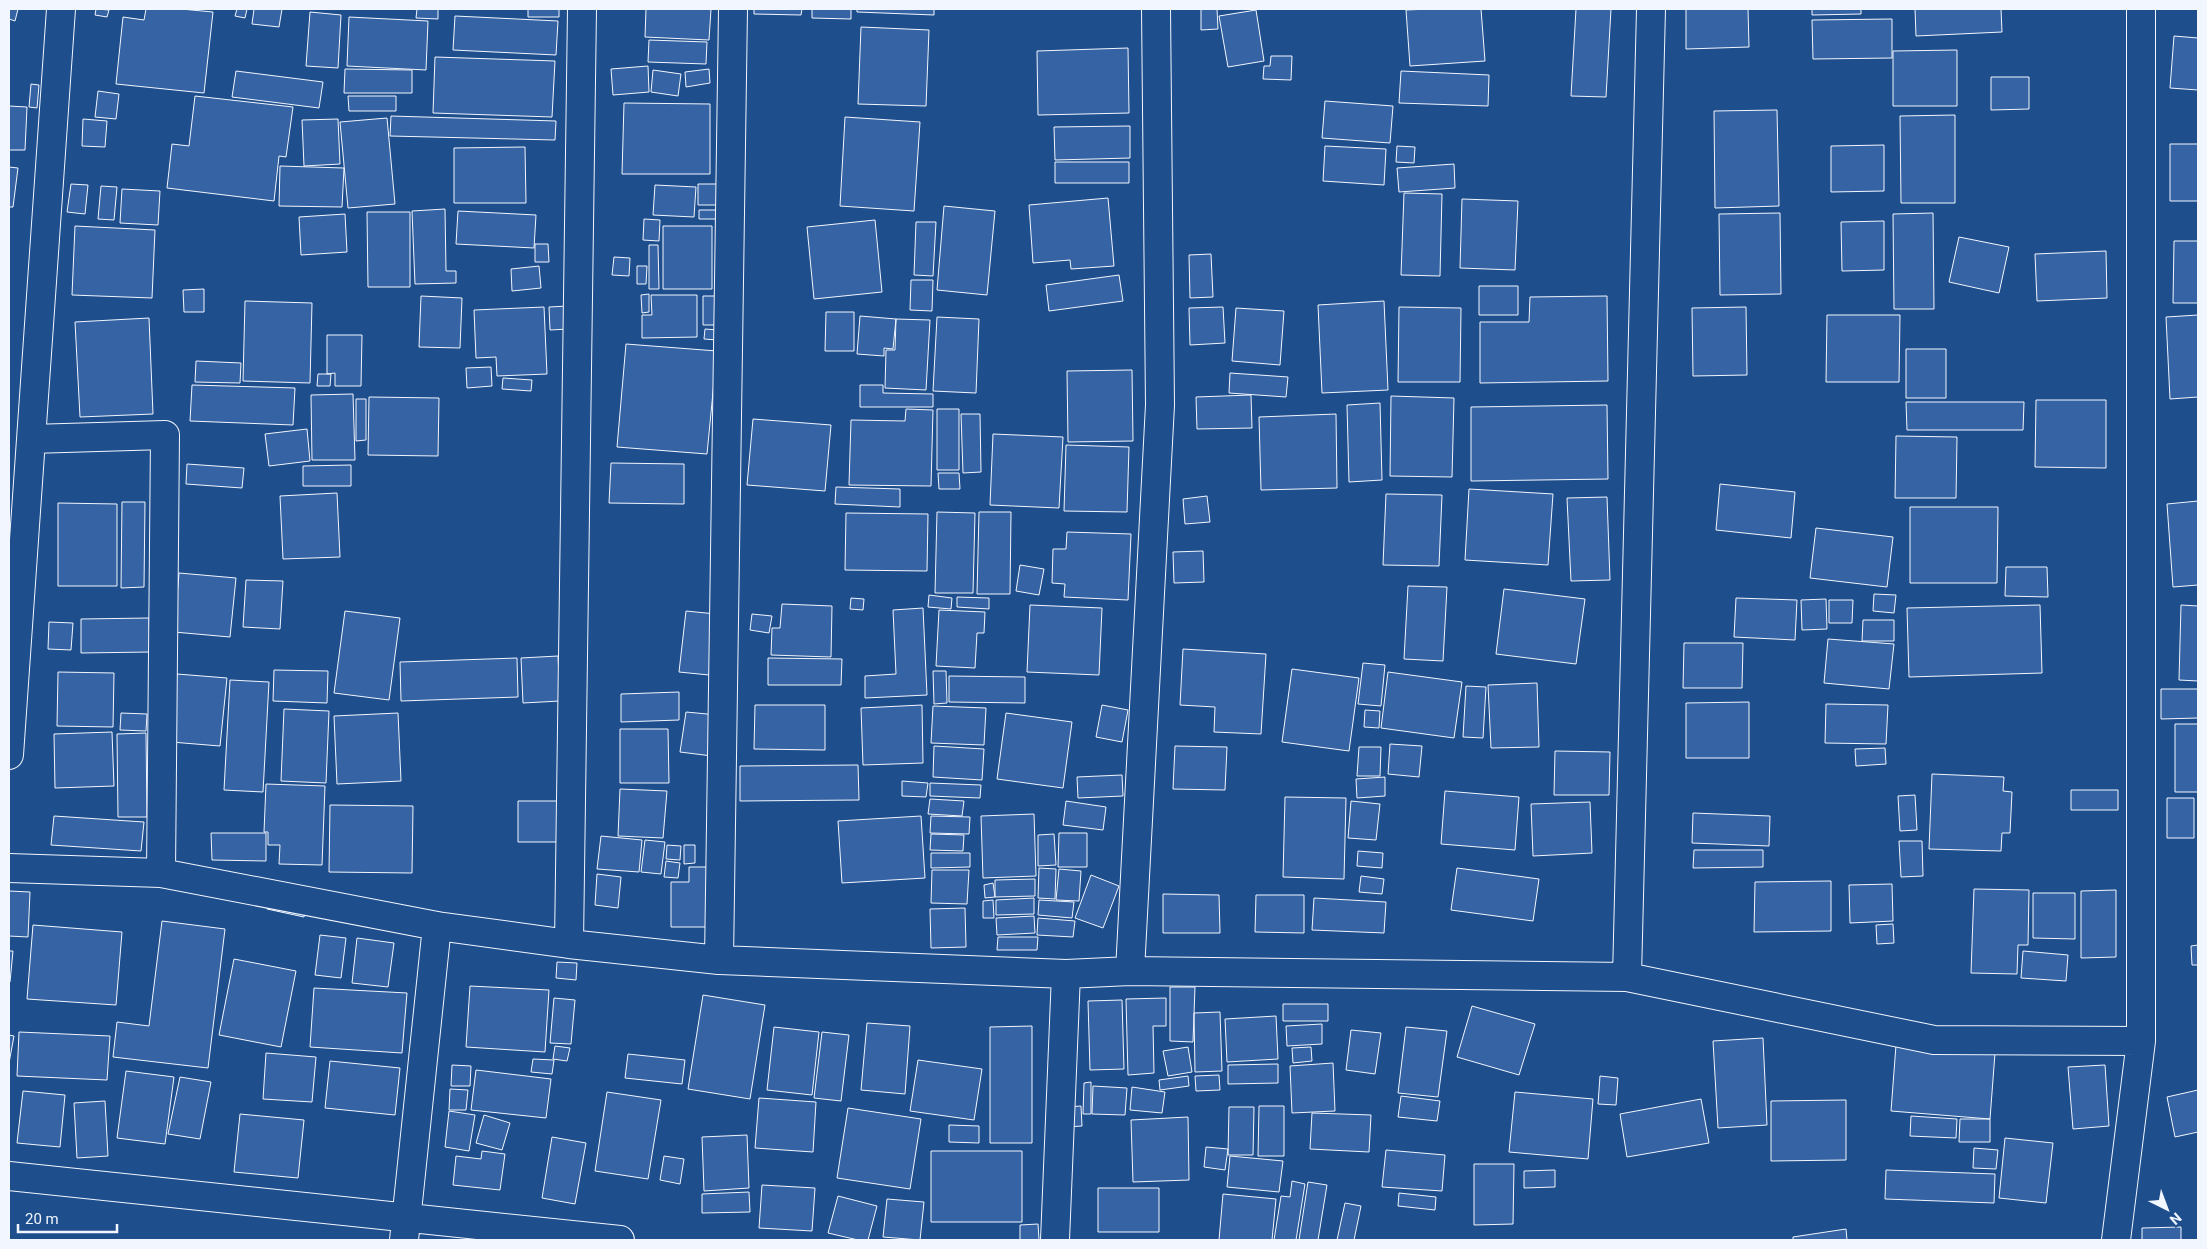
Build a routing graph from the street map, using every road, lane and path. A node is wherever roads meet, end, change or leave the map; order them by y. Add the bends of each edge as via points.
1 (61, 9) edge
2 (582, 9) edge
3 (733, 9) edge
4 (1156, 9) edge
5 (1651, 9) edge
6 (2141, 9) edge
7 (31, 439) junction
8 (9, 755) edge
9 (9, 868) edge
10 (161, 873) junction
11 (436, 926) junction
12 (569, 944) junction
13 (719, 960) junction
14 (1130, 971) junction
15 (1066, 974) junction
16 (1627, 977) junction
17 (2141, 1041) junction
18 (9, 1176) edge
19 (404, 1229) edge
20 (620, 1240) edge
21 (1055, 1240) edge
22 (2116, 1240) edge

1 - 7 street
2 - 12 street
3 - 13 street
4 - 14 street via 1160,405
5 - 16 street
6 - 17 street
7 - 8 street
7 - 10 street via 165,435
9 - 10 street
10 - 11 street
11 - 12 street
11 - 19 street
12 - 13 street
13 - 15 street
14 - 15 street
14 - 16 street
15 - 21 street
16 - 17 street via 1934,1040
17 - 22 street
18 - 19 street
19 - 20 street

